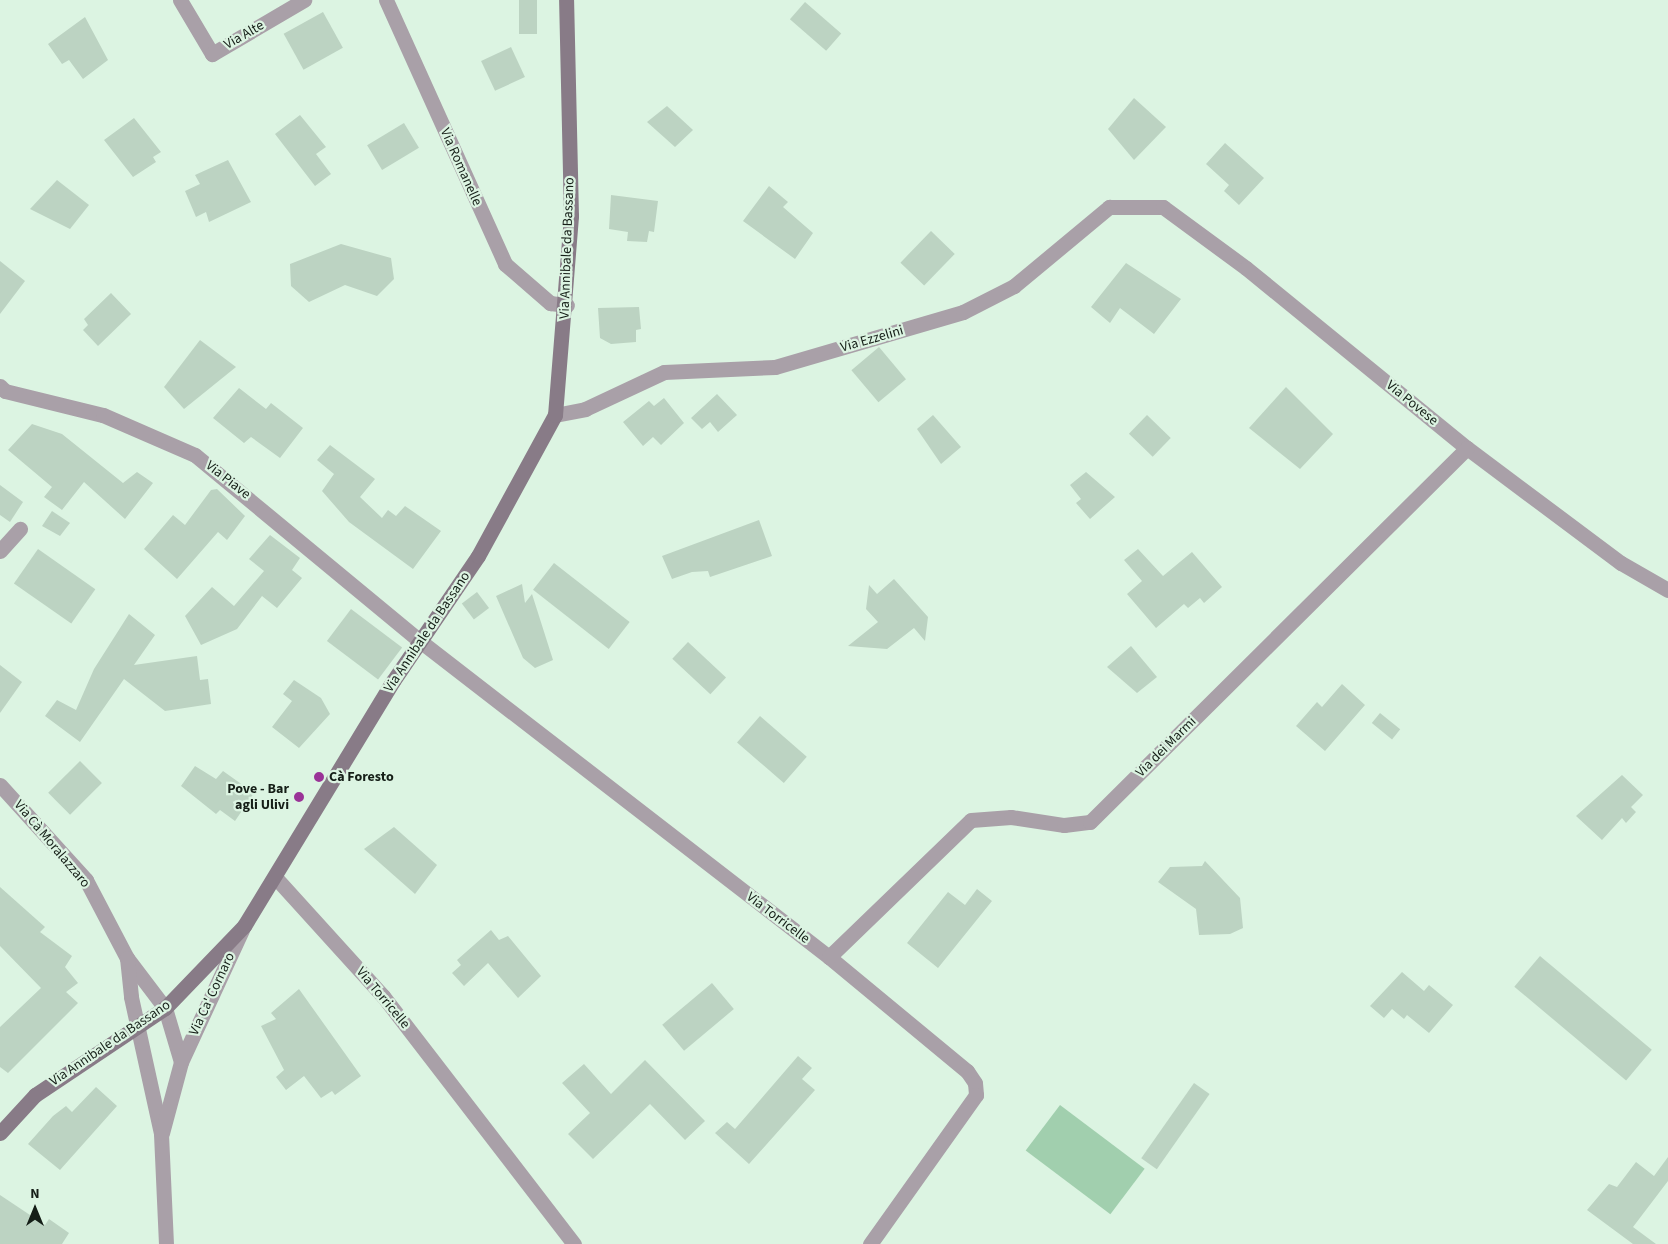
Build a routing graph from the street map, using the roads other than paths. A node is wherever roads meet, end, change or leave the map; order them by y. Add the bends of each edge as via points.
1 (180, 0) edge
2 (304, 0) edge
3 (386, 0) edge
4 (566, 0) edge
5 (1163, 207) joint
6 (567, 305) junction
7 (0, 386) edge
8 (555, 415) junction
9 (1467, 448) junction
10 (20, 529) dead end
11 (0, 551) edge
12 (1668, 590) edge
13 (420, 641) junction
14 (0, 785) edge
15 (275, 877) junction
16 (244, 926) junction
17 (829, 957) junction
18 (127, 958) junction
19 (165, 1008) junction
20 (138, 1027) junction
21 (181, 1062) junction
22 (0, 1133) edge
23 (161, 1134) junction
24 (166, 1244) edge
25 (574, 1244) edge
26 (870, 1244) edge

1 - 2 street, Via Alte via 212,54
3 - 6 street, Via Romanelle via 505,264 550,302
4 - 6 street, Via Annibale da Bassano via 571,216
5 - 8 street, Via Ezzelini via 1109,207 1014,286 963,312 775,367 664,372 585,409
5 - 9 street, Via Povese via 1246,268
6 - 8 street, Via Annibale da Bassano
7 - 13 street, Via Piave via 5,391 103,416 195,454
8 - 13 street, Via Annibale da Bassano via 478,556
9 - 12 street, Via Povese via 1621,562
9 - 17 street, Via dei Marmi via 1090,822 1064,825 1011,817 971,820
10 - 11 street
13 - 15 street, Via Annibale da Bassano
13 - 17 street, Via Torricelle
14 - 18 street, Via Cà Moralazzaro via 86,880
15 - 16 street, Via Annibale da Bassano
15 - 25 street, Via Torricelle via 383,996
16 - 19 street, Via Annibale da Bassano
16 - 21 street, Via Ca' Cornaro
17 - 26 street, Via Torricelle via 967,1071 975,1083 976,1095
18 - 19 street, Via Cà Moralazzaro
18 - 20 street, Via Cà Moralazzaro
19 - 20 street, Via Annibale da Bassano
19 - 21 street, Via Ca' Cornaro
20 - 22 street, Via Annibale da Bassano via 35,1096
20 - 23 street, Via Ca' Cornaro
21 - 23 street, Via Ca' Cornaro
23 - 24 street, Via Ca' Cornaro

